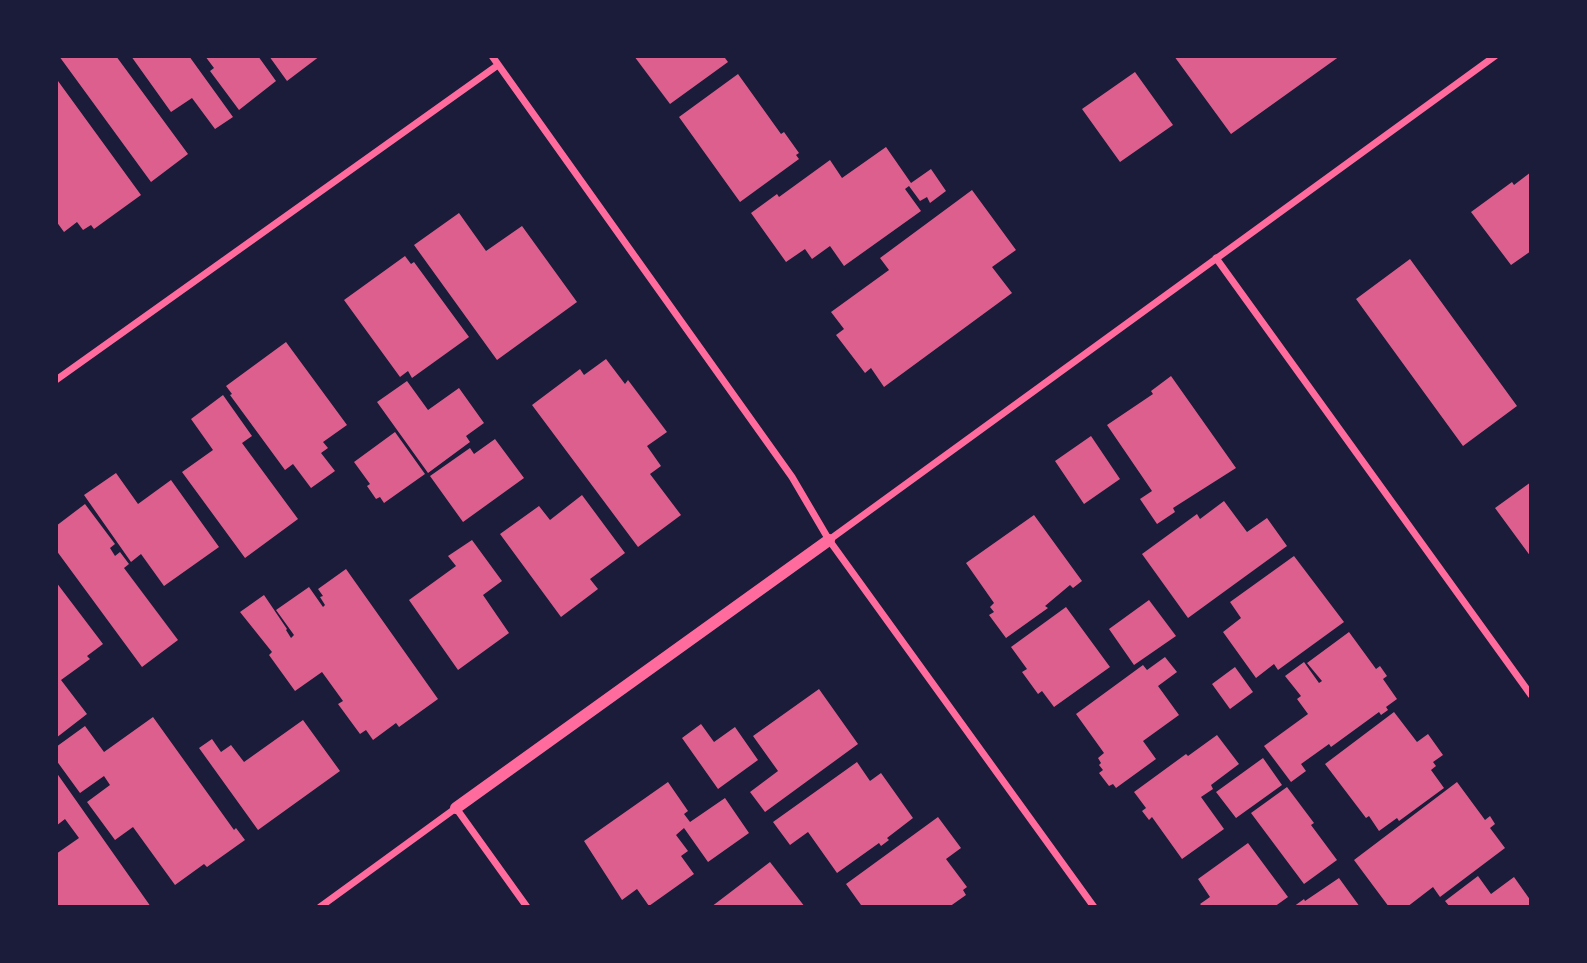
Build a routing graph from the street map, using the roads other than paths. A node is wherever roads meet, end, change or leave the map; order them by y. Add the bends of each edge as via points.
1 (492, 56) edge
2 (1495, 56) edge
3 (498, 65) junction
4 (1216, 258) junction
5 (56, 380) edge
6 (829, 540) junction
7 (1531, 695) edge
8 (456, 808) junction
9 (320, 907) edge
10 (527, 907) edge
11 (1094, 907) edge

1 - 3 street
2 - 4 street
3 - 5 street
3 - 6 street via 792,477
4 - 6 street
4 - 7 street
6 - 8 street
6 - 11 street
8 - 9 street
8 - 10 street

